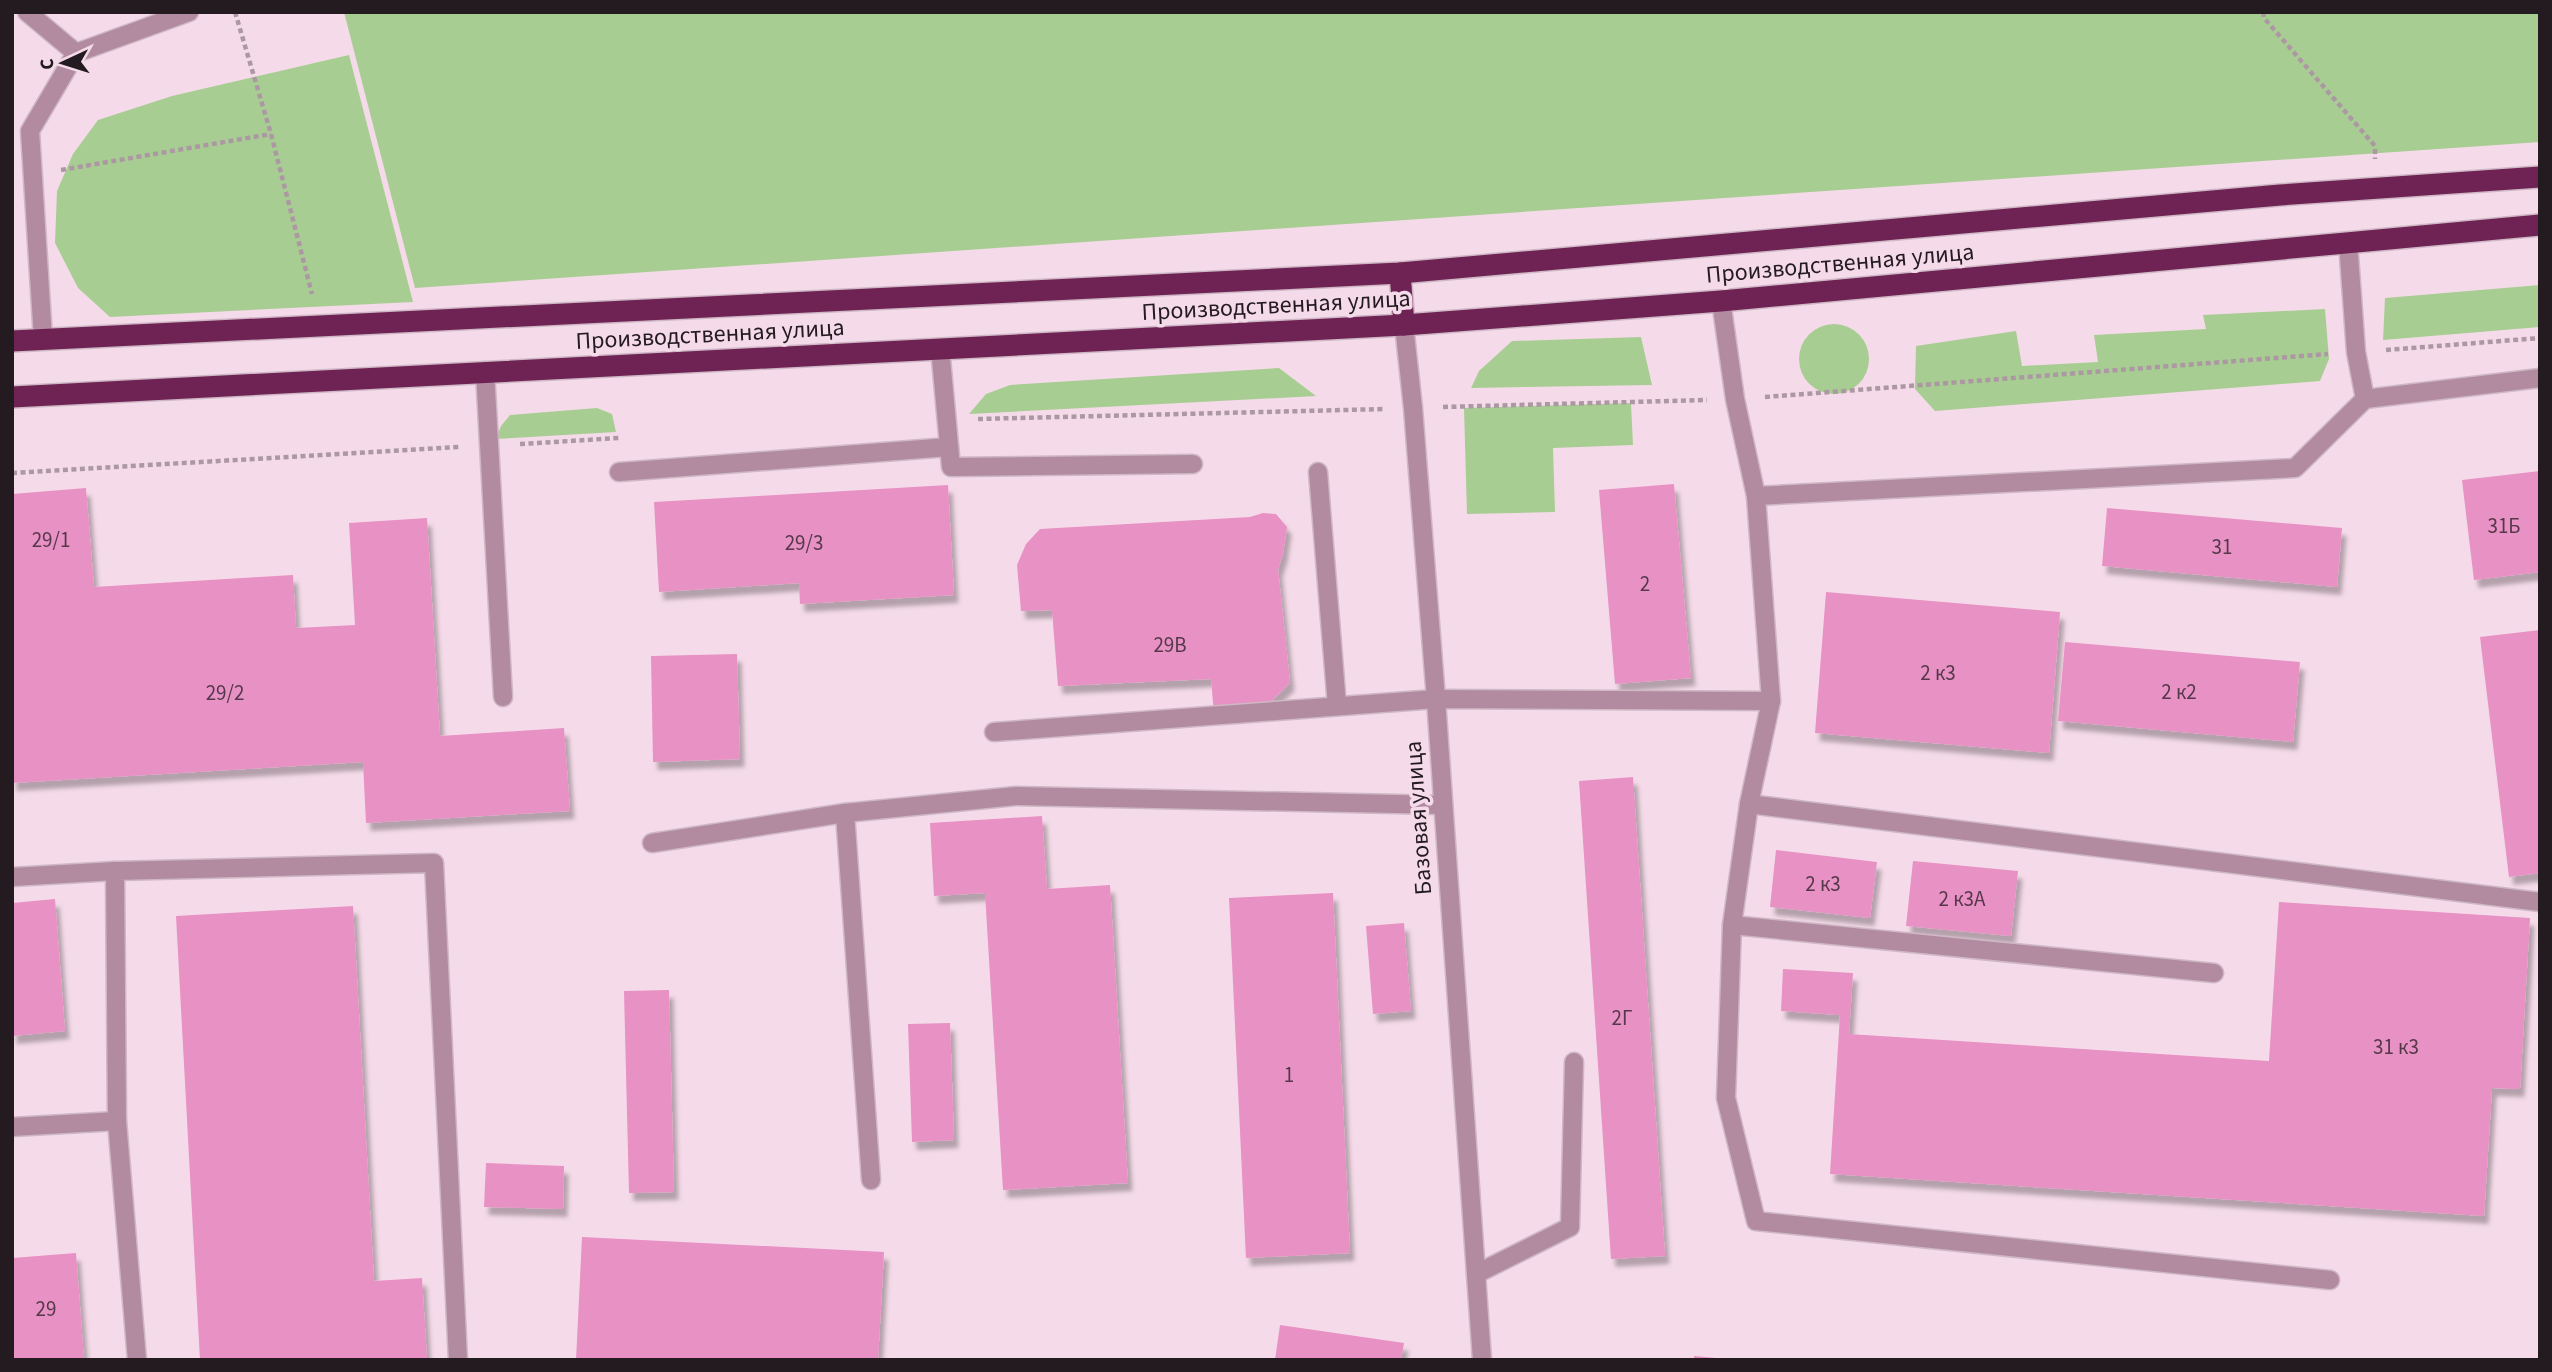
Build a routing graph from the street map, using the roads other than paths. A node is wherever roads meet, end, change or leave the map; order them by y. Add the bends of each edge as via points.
1 (27, 12) edge
2 (189, 12) edge
3 (76, 53) junction
4 (2540, 177) edge
5 (2540, 225) edge
6 (2348, 242) junction
7 (1400, 273) junction
8 (1720, 301) junction
9 (1404, 325) junction
10 (43, 339) junction
11 (12, 341) edge
12 (940, 348) junction
13 (485, 371) junction
14 (2540, 378) edge
15 (12, 397) edge
16 (2365, 399) junction
17 (949, 447) junction
18 (1193, 464) dead end
19 (619, 472) dead end
20 (1318, 472) dead end
21 (1756, 496) junction
22 (503, 697) dead end
23 (1436, 699) junction
24 (1771, 701) junction
25 (1337, 706) junction
26 (994, 732) dead end
27 (1749, 804) junction
28 (1443, 805) junction
29 (845, 813) junction
30 (652, 843) dead end
31 (115, 871) junction
32 (12, 877) edge
33 (2540, 902) edge
34 (1732, 925) junction
35 (2214, 973) dead end
36 (1574, 1062) dead end
37 (117, 1121) junction
38 (12, 1127) edge
39 (871, 1180) dead end
40 (1476, 1274) junction
41 (2330, 1280) dead end
42 (137, 1360) edge
43 (458, 1360) edge
44 (1482, 1360) edge

1 - 3 street
2 - 3 street
3 - 10 street via 30,131
4 - 7 highway, Производственная улица via 2280,195
5 - 6 highway, Производственная улица
6 - 8 highway, Производственная улица
6 - 16 street via 2356,352
7 - 9 highway, Базовая улица
7 - 10 highway, Производственная улица
8 - 9 highway, Производственная улица
8 - 21 street
9 - 12 highway, Производственная улица
9 - 23 street, Базовая улица
10 - 11 highway, Производственная улица
12 - 13 highway, Производственная улица
12 - 17 street
13 - 15 highway, Производственная улица
13 - 22 street
14 - 16 street
16 - 21 street via 2295,468
17 - 18 street via 951,467
17 - 19 street
20 - 25 street
21 - 24 street
23 - 24 street
23 - 25 street
23 - 28 street, Базовая улица
24 - 27 street
25 - 26 street
27 - 33 street
27 - 34 street
28 - 29 street via 1016,796
28 - 40 street, Базовая улица
29 - 30 street
29 - 39 street
31 - 32 street
31 - 37 street
31 - 43 street via 433,863
34 - 35 street
34 - 41 street via 1726,1098 1756,1221
36 - 40 street via 1570,1227
37 - 38 street
37 - 42 street
40 - 44 street, Базовая улица

